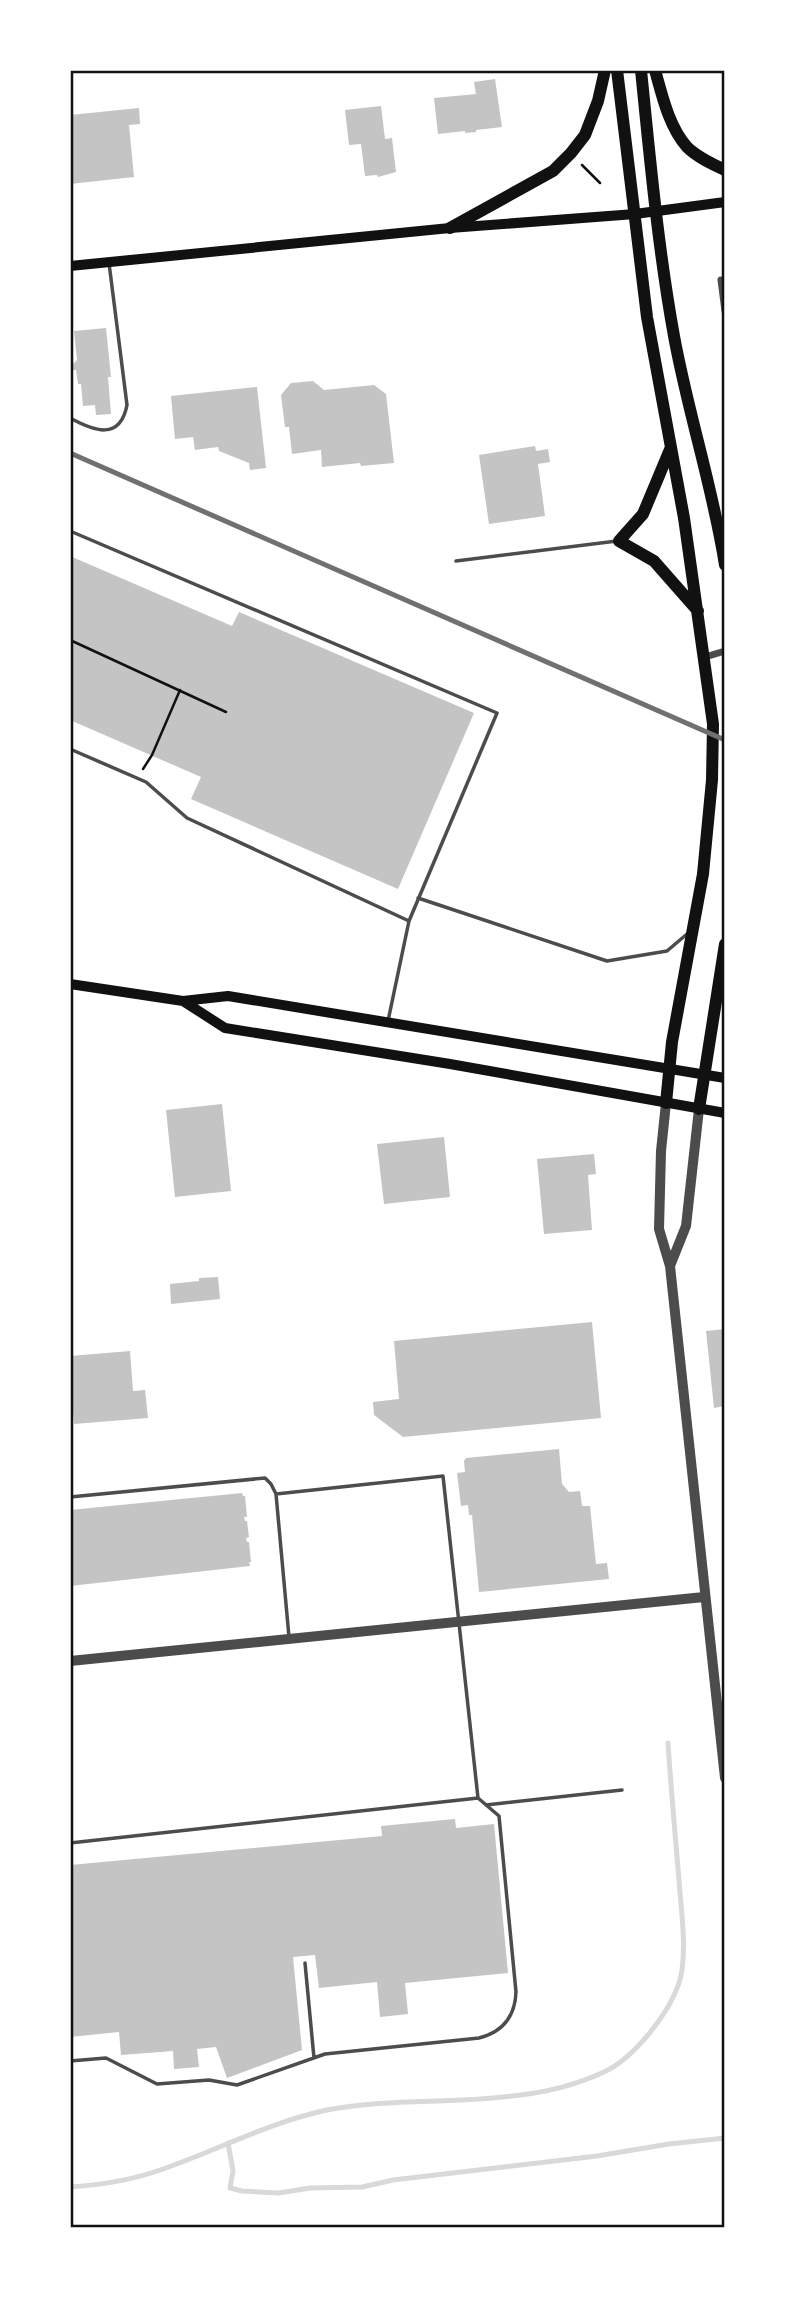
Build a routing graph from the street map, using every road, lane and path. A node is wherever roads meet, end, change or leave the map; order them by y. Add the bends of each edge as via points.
1 (605, 70) edge
2 (617, 70) edge
3 (641, 70) edge
4 (655, 70) edge
5 (582, 164) dead end
6 (725, 170) edge
7 (600, 183) dead end
8 (725, 202) edge
9 (656, 211) junction
10 (635, 214) junction
11 (450, 228) junction
12 (109, 261) junction
13 (70, 266) edge
14 (721, 280) dead end
15 (725, 311) edge
16 (70, 418) edge
17 (671, 447) junction
18 (70, 531) edge
19 (619, 541) junction
20 (456, 561) dead end
21 (725, 565) edge
22 (698, 611) junction
23 (70, 640) edge
24 (725, 650) edge
25 (705, 657) junction
26 (180, 690) junction
27 (226, 712) dead end
28 (70, 748) edge
29 (138, 778) junction
30 (418, 898) junction
31 (409, 921) junction
32 (692, 931) junction
33 (725, 944) edge
34 (70, 984) edge
35 (183, 1001) junction
36 (388, 1022) junction
37 (670, 1068) junction
38 (705, 1075) junction
39 (725, 1078) edge
40 (666, 1103) junction
41 (699, 1109) junction
42 (725, 1114) edge
43 (670, 1266) junction
44 (276, 1494) junction
45 (70, 1497) edge
46 (704, 1597) junction
47 (458, 1622) junction
48 (290, 1639) junction
49 (70, 1661) edge
50 (725, 1778) edge
51 (622, 1790) dead end
52 (478, 1798) junction
53 (486, 1805) junction
54 (70, 1843) edge
55 (305, 1963) dead end
56 (314, 2058) junction
57 (70, 2061) edge

1 - 11 main road via 598,101 571,153 553,171
2 - 10 main road
3 - 9 main road
4 - 6 main road via 683,141
5 - 7 path
8 - 9 main road
9 - 10 main road
9 - 21 main road via 674,336
10 - 11 main road
10 - 17 main road via 647,317
11 - 12 main road
12 - 13 main road
12 - 16 lane via 125,418 116,428 105,430
14 - 15 street
17 - 19 main road via 643,514
17 - 22 main road
18 - 30 lane via 497,713
19 - 20 lane
19 - 22 main road via 654,561
22 - 25 main road
23 - 26 path
24 - 25 street
25 - 32 main road via 713,724 712,780
26 - 27 path
26 - 29 path
28 - 29 lane
29 - 31 lane via 187,818
30 - 31 lane
30 - 32 lane via 607,961 667,951
31 - 36 lane
32 - 37 main road
33 - 38 main road
34 - 35 main road
35 - 36 main road via 228,996
35 - 40 main road via 225,1028
36 - 37 main road
37 - 38 main road
37 - 40 main road
38 - 39 main road
38 - 41 main road
40 - 41 main road
40 - 43 street via 659,1230
41 - 42 main road
41 - 43 street via 686,1226
43 - 46 street
44 - 45 lane via 265,1478 257,1478
44 - 47 lane via 443,1476
44 - 48 lane
46 - 47 street
46 - 50 street
47 - 48 street
47 - 52 lane
48 - 49 street
51 - 53 lane
52 - 53 lane
52 - 54 lane
53 - 56 lane via 499,1816 516,1992 510,2018 492,2035 479,2038
55 - 56 lane
56 - 57 lane via 237,2085 209,2080 157,2084 106,2058

